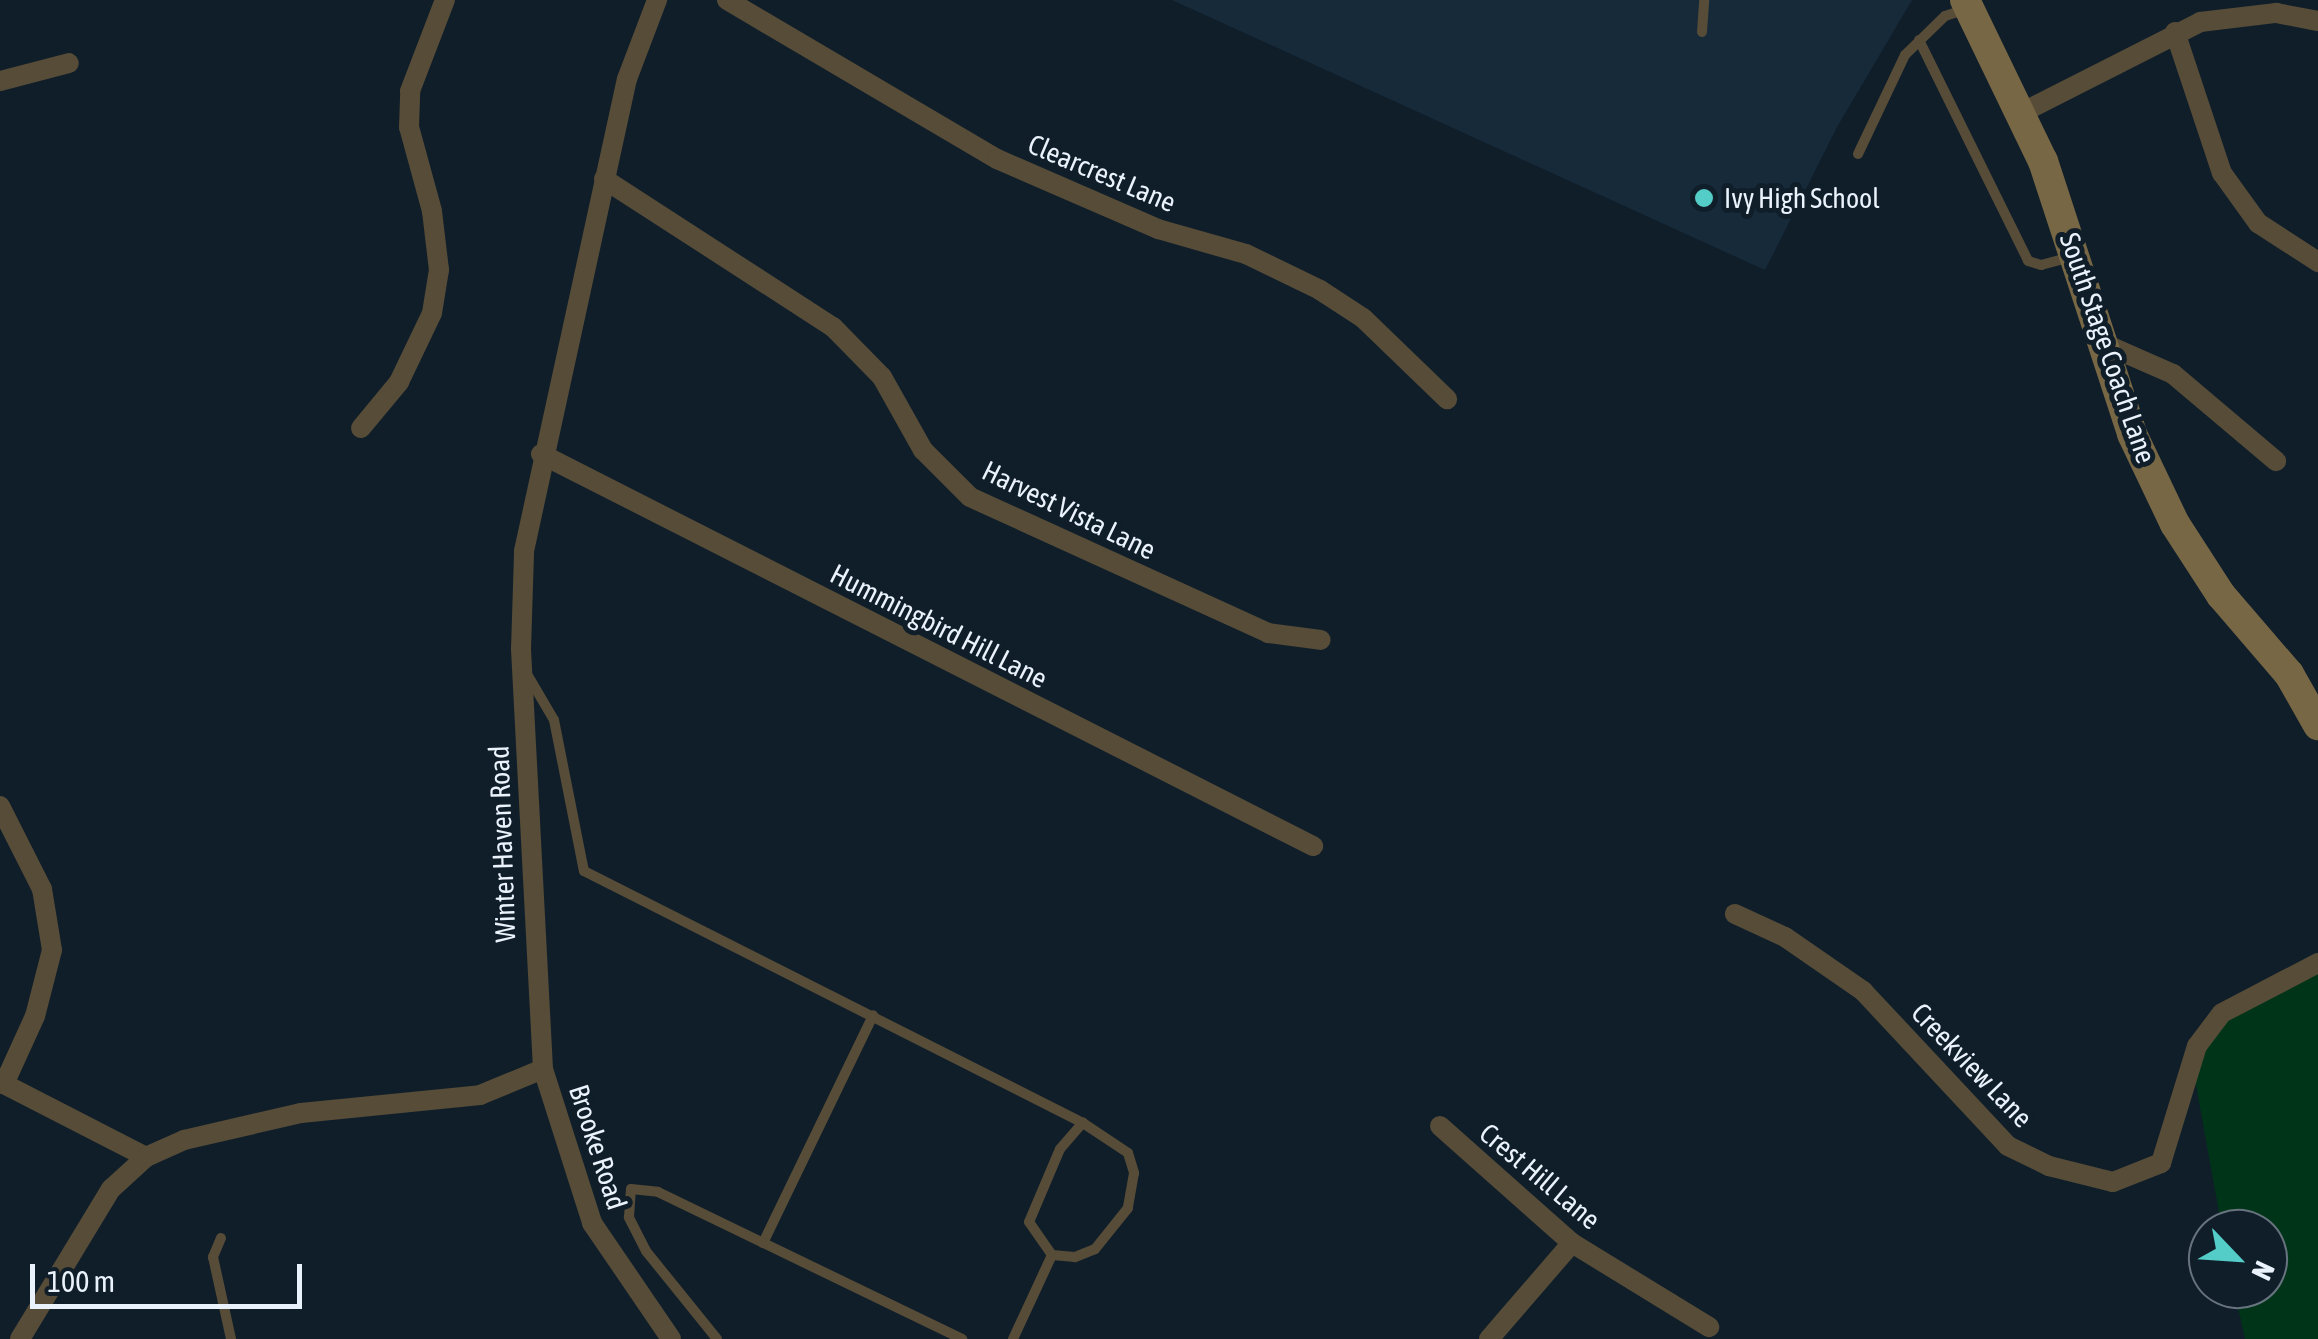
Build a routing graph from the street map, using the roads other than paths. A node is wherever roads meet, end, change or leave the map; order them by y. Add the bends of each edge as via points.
1 (445, 0) edge
2 (657, 0) edge
3 (727, 0) edge
4 (1704, 0) edge
5 (1967, 4) edge
6 (2318, 22) edge
7 (1702, 32) dead end
8 (2175, 32) junction
9 (1919, 40) junction
10 (69, 62) dead end
11 (0, 81) edge
12 (2021, 112) junction
13 (1858, 154) dead end
14 (604, 179) junction
15 (2076, 255) junction
16 (2318, 262) edge
17 (2100, 342) junction
18 (1447, 399) dead end
19 (362, 428) dead end
20 (541, 454) junction
21 (2276, 460) dead end
22 (1321, 640) dead end
23 (522, 664) junction
24 (2315, 714) edge
25 (0, 806) edge
26 (1313, 846) dead end
27 (1735, 914) dead end
28 (2318, 963) edge
29 (873, 1015) junction
30 (543, 1070) junction
31 (2, 1082) edge
32 (1082, 1123) junction
33 (1440, 1126) dead end
34 (146, 1157) junction
35 (221, 1238) dead end
36 (1572, 1243) junction
37 (763, 1244) junction
38 (1052, 1254) junction
39 (1709, 1327) dead end
40 (20, 1339) edge
41 (231, 1339) edge
42 (671, 1339) edge
43 (717, 1339) edge
44 (962, 1339) edge
45 (1012, 1339) edge
46 (1489, 1339) edge

1 - 19 street via 410,92 409,127 440,270 432,313 399,382
2 - 14 street, Winter Haven Road via 628,79
3 - 18 street, Clearcrest Lane via 997,159 1158,229 1246,254 1320,290 1363,318
4 - 7 lane
5 - 9 lane
5 - 12 main road, South Stage Coach Lane
6 - 8 street via 2276,14 2200,22
8 - 12 street
8 - 16 street via 2222,173 2258,223
9 - 13 lane via 1904,54
9 - 15 lane via 2028,261 2041,265
10 - 11 street
12 - 15 main road, South Stage Coach Lane
14 - 20 street, Winter Haven Road
14 - 22 street, Harvest Vista Lane via 833,327 882,377 923,450 970,497 1268,634
15 - 17 main road, South Stage Coach Lane
17 - 21 street via 2174,374
17 - 24 main road, South Stage Coach Lane via 2174,524
20 - 23 street, Winter Haven Road via 524,551
20 - 26 street, Hummingbird Hill Lane
23 - 29 lane via 554,720 584,871
23 - 30 street, Winter Haven Road
25 - 31 street via 42,889 52,950 35,1016
27 - 28 street, Creekview Lane via 1785,937 1863,991 2008,1146 2049,1166 2112,1182 2161,1163 2196,1046 2222,1014
29 - 32 lane
29 - 37 lane
30 - 34 street via 480,1095 302,1112 184,1140
30 - 42 street, Brooke Road via 592,1223
31 - 34 street
32 - 38 lane via 1060,1149 1029,1222
32 - 38 lane via 1128,1154 1134,1173 1128,1208 1096,1249 1075,1257
33 - 36 street, Crest Hill Lane
34 - 40 street via 111,1189
35 - 41 lane via 213,1257
36 - 39 street, Crest Hill Lane
36 - 46 street
37 - 43 lane via 658,1192 631,1189 629,1217 646,1251
37 - 44 lane
38 - 45 lane

